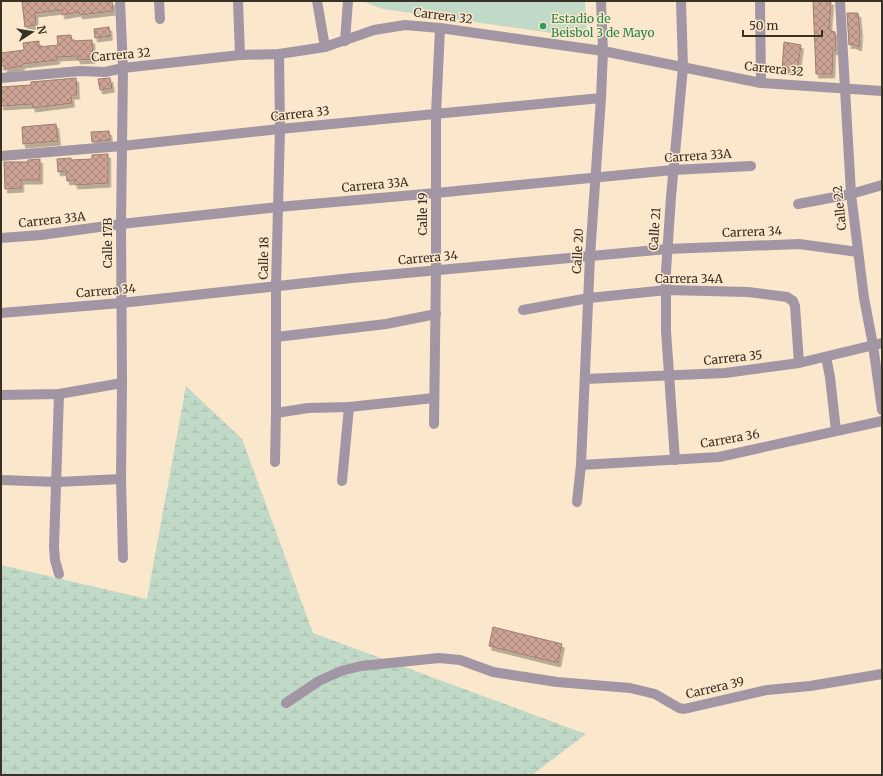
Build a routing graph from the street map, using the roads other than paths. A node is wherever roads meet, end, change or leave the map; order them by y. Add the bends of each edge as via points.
1 (120, 1) edge
2 (159, 1) edge
3 (238, 1) edge
4 (317, 1) edge
5 (348, 1) edge
6 (601, 1) edge
7 (681, 1) edge
8 (760, 1) edge
9 (840, 1) edge
10 (160, 19) dead end
11 (440, 28) junction
12 (345, 41) junction
13 (325, 47) junction
14 (603, 51) junction
15 (279, 54) junction
16 (240, 55) junction
17 (683, 67) junction
18 (123, 68) junction
19 (1, 78) edge
20 (761, 83) junction
21 (846, 88) junction
22 (882, 91) edge
23 (601, 98) junction
24 (436, 114) junction
25 (280, 129) junction
26 (122, 146) junction
27 (1, 156) edge
28 (751, 166) dead end
29 (673, 170) junction
30 (596, 177) junction
31 (882, 185) edge
32 (436, 193) junction
33 (851, 194) junction
34 (798, 204) dead end
35 (278, 207) junction
36 (121, 224) junction
37 (1, 238) edge
38 (667, 249) junction
39 (858, 252) junction
40 (590, 256) junction
41 (436, 270) junction
42 (276, 286) junction
43 (667, 290) junction
44 (589, 298) junction
45 (121, 303) junction
46 (523, 310) dead end
47 (1, 313) edge
48 (436, 314) junction
49 (276, 337) junction
50 (877, 344) edge
51 (826, 357) junction
52 (799, 362) junction
53 (670, 375) junction
54 (585, 379) junction
55 (122, 383) junction
56 (59, 394) junction
57 (1, 395) edge
58 (434, 398) junction
59 (349, 407) junction
60 (882, 410) edge
61 (276, 413) junction
62 (882, 421) edge
63 (434, 424) dead end
64 (836, 430) junction
65 (675, 460) junction
66 (275, 462) dead end
67 (581, 465) junction
68 (121, 479) junction
69 (1, 480) edge
70 (57, 482) junction
71 (342, 482) dead end
72 (577, 502) dead end
73 (123, 558) dead end
74 (59, 574) dead end
75 (882, 674) edge
76 (286, 703) dead end

1 - 18 street, Calle 17B
2 - 10 street
3 - 16 street
4 - 13 street
5 - 12 street
6 - 14 street, Calle 20
7 - 17 street, Calle 21
8 - 20 street
9 - 21 street, Calle 22
11 - 12 street, Carrera 32 via 405,25 374,30
11 - 14 street, Carrera 32
11 - 24 street, Calle 19
12 - 13 street, Carrera 32
13 - 15 street, Carrera 32
14 - 17 street, Carrera 32
14 - 23 street, Calle 20
15 - 16 street, Carrera 32
15 - 25 street, Calle 18
16 - 18 street, Carrera 32
17 - 20 street, Carrera 32
17 - 29 street, Calle 21
18 - 19 street, Carrera 32 via 105,72 80,71
18 - 26 street, Calle 17B
20 - 21 street, Carrera 32
21 - 22 street, Carrera 32
21 - 33 street, Calle 22
23 - 24 street, Carrera 33
23 - 30 street, Calle 20
24 - 25 street, Carrera 33
24 - 32 street, Calle 19
25 - 26 street, Carrera 33
25 - 35 street, Calle 18
26 - 27 street, Carrera 33
26 - 36 street, Calle 17B
28 - 29 street, Carrera 33A
29 - 30 street, Carrera 33A
29 - 38 street, Calle 21
30 - 32 street, Carrera 33A
30 - 40 street, Calle 20
31 - 33 street
32 - 35 street, Carrera 33A
32 - 41 street, Calle 19
33 - 34 street
33 - 39 street, Calle 22
35 - 36 street, Carrera 33A
35 - 42 street, Calle 18
36 - 37 street, Carrera 33A
36 - 45 street, Calle 17B
38 - 39 street, Carrera 34 via 800,244
38 - 40 street, Carrera 34
38 - 43 street, Calle 21
39 - 50 street, Calle 22 via 864,298
40 - 41 street, Carrera 34
40 - 44 street, Calle 20
41 - 42 street, Carrera 34
41 - 48 street, Calle 19
42 - 45 street, Carrera 34
42 - 49 street, Calle 18
43 - 44 street, Carrera 34A
43 - 52 street, Carrera 34A via 748,292 786,297 793,301 795,306
43 - 53 street, Calle 21 via 666,331
44 - 46 street, Carrera 34A
44 - 54 street, Calle 20
45 - 47 street, Carrera 34
45 - 55 street, Calle 17B
48 - 49 street via 386,324
48 - 58 street, Calle 19
49 - 61 street, Calle 18
50 - 51 street, Carrera 35
50 - 60 street, Calle 22
51 - 52 street, Carrera 35
51 - 64 street
52 - 53 street, Carrera 35 via 725,373
53 - 54 street, Carrera 35
53 - 65 street, Calle 21
54 - 67 street, Calle 20
55 - 56 street
55 - 68 street, Calle 17B
56 - 57 street
56 - 70 street
58 - 59 street
58 - 63 street, Calle 19
59 - 61 street via 308,408
59 - 71 street
61 - 66 street, Calle 18
62 - 64 street, Carrera 36
64 - 65 street, Carrera 36 via 719,456
65 - 67 street, Carrera 36
67 - 72 street, Calle 20
68 - 70 street
68 - 73 street, Calle 17B
69 - 70 street
70 - 74 street via 54,547
75 - 76 street, Carrera 39 via 767,690 684,709 655,694 630,688 557,682 493,672 460,660 440,658 361,666 340,671 319,681

